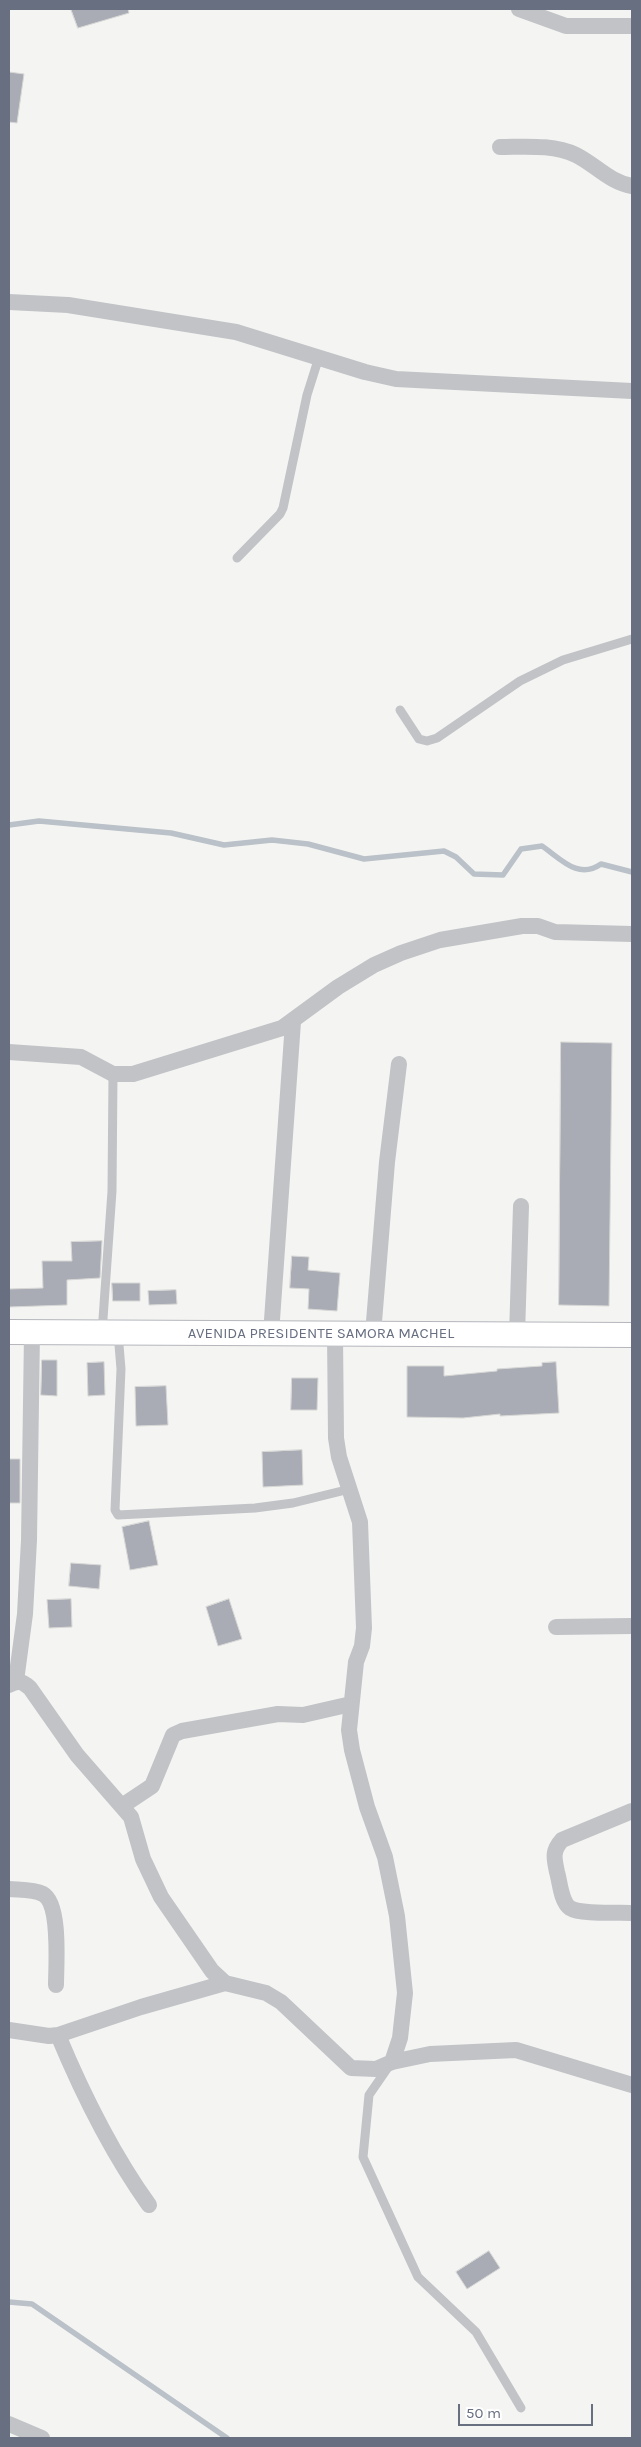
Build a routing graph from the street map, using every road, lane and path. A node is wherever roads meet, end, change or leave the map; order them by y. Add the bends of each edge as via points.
1 (519, 9) edge
2 (632, 26) edge
3 (500, 147) dead end
4 (632, 186) edge
5 (9, 302) edge
6 (319, 357) junction
7 (632, 391) edge
8 (237, 558) dead end
9 (632, 638) edge
10 (400, 710) dead end
11 (632, 934) edge
12 (294, 1022) junction
13 (9, 1052) edge
14 (399, 1064) dead end
15 (113, 1074) junction
16 (521, 1206) dead end
17 (9, 1332) edge
18 (32, 1332) junction
19 (110, 1333) junction
20 (271, 1334) junction
21 (335, 1334) junction
22 (373, 1334) junction
23 (517, 1335) junction
24 (632, 1335) edge
25 (350, 1488) junction
26 (632, 1626) edge
27 (556, 1627) dead end
28 (12, 1683) edge
29 (351, 1704) junction
30 (122, 1806) junction
31 (632, 1811) edge
32 (9, 1889) edge
33 (632, 1913) edge
34 (225, 1982) junction
35 (56, 1985) dead end
36 (9, 2030) edge
37 (58, 2035) junction
38 (392, 2062) junction
39 (632, 2085) edge
40 (149, 2205) dead end
41 (520, 2408) dead end
42 (9, 2424) edge
43 (42, 2438) edge

1 - 2 street via 566,26
3 - 4 street via 552,148 575,155 618,184
5 - 6 street via 68,305 236,332
6 - 7 street via 396,379
6 - 8 lane via 307,395 283,508
9 - 10 lane via 563,660 520,681 437,738 419,739
11 - 12 street via 555,932 538,926 522,926 440,940 374,965 338,987
12 - 15 street via 150,1071
12 - 20 street
13 - 15 street via 81,1057
14 - 22 street via 387,1162
15 - 19 lane
16 - 23 street
17 - 18 main road, AVENIDA PRESIDENTE SAMORA MACHEL
18 - 19 main road, AVENIDA PRESIDENTE SAMORA MACHEL
18 - 28 street via 25,1614
19 - 20 main road, AVENIDA PRESIDENTE SAMORA MACHEL
19 - 25 lane via 121,1368 115,1510 118,1515 255,1508 294,1503
20 - 21 main road, AVENIDA PRESIDENTE SAMORA MACHEL
21 - 22 main road, AVENIDA PRESIDENTE SAMORA MACHEL
21 - 25 street via 336,1438
22 - 23 main road, AVENIDA PRESIDENTE SAMORA MACHEL
23 - 24 main road, AVENIDA PRESIDENTE SAMORA MACHEL
25 - 29 street via 360,1522 364,1628
26 - 27 street
28 - 30 street via 23,1682 30,1688 78,1754
29 - 30 street via 303,1715 278,1714 173,1735 152,1786
29 - 38 street via 349,1730 352,1750 385,1857 397,1916 405,1993 400,2038
30 - 34 street via 133,1822 143,1859 161,1897 212,1971
31 - 33 street via 562,1840 555,1848 554,1856 564,1900 570,1908
32 - 35 street via 39,1893 51,1903 55,1919
34 - 37 street
34 - 38 street via 266,1993 281,2002 351,2068 376,2069
36 - 37 street
37 - 40 street via 102,2131
38 - 39 street via 430,2054 516,2050
38 - 41 lane via 369,2094 363,2157 418,2277 476,2332
42 - 43 street

